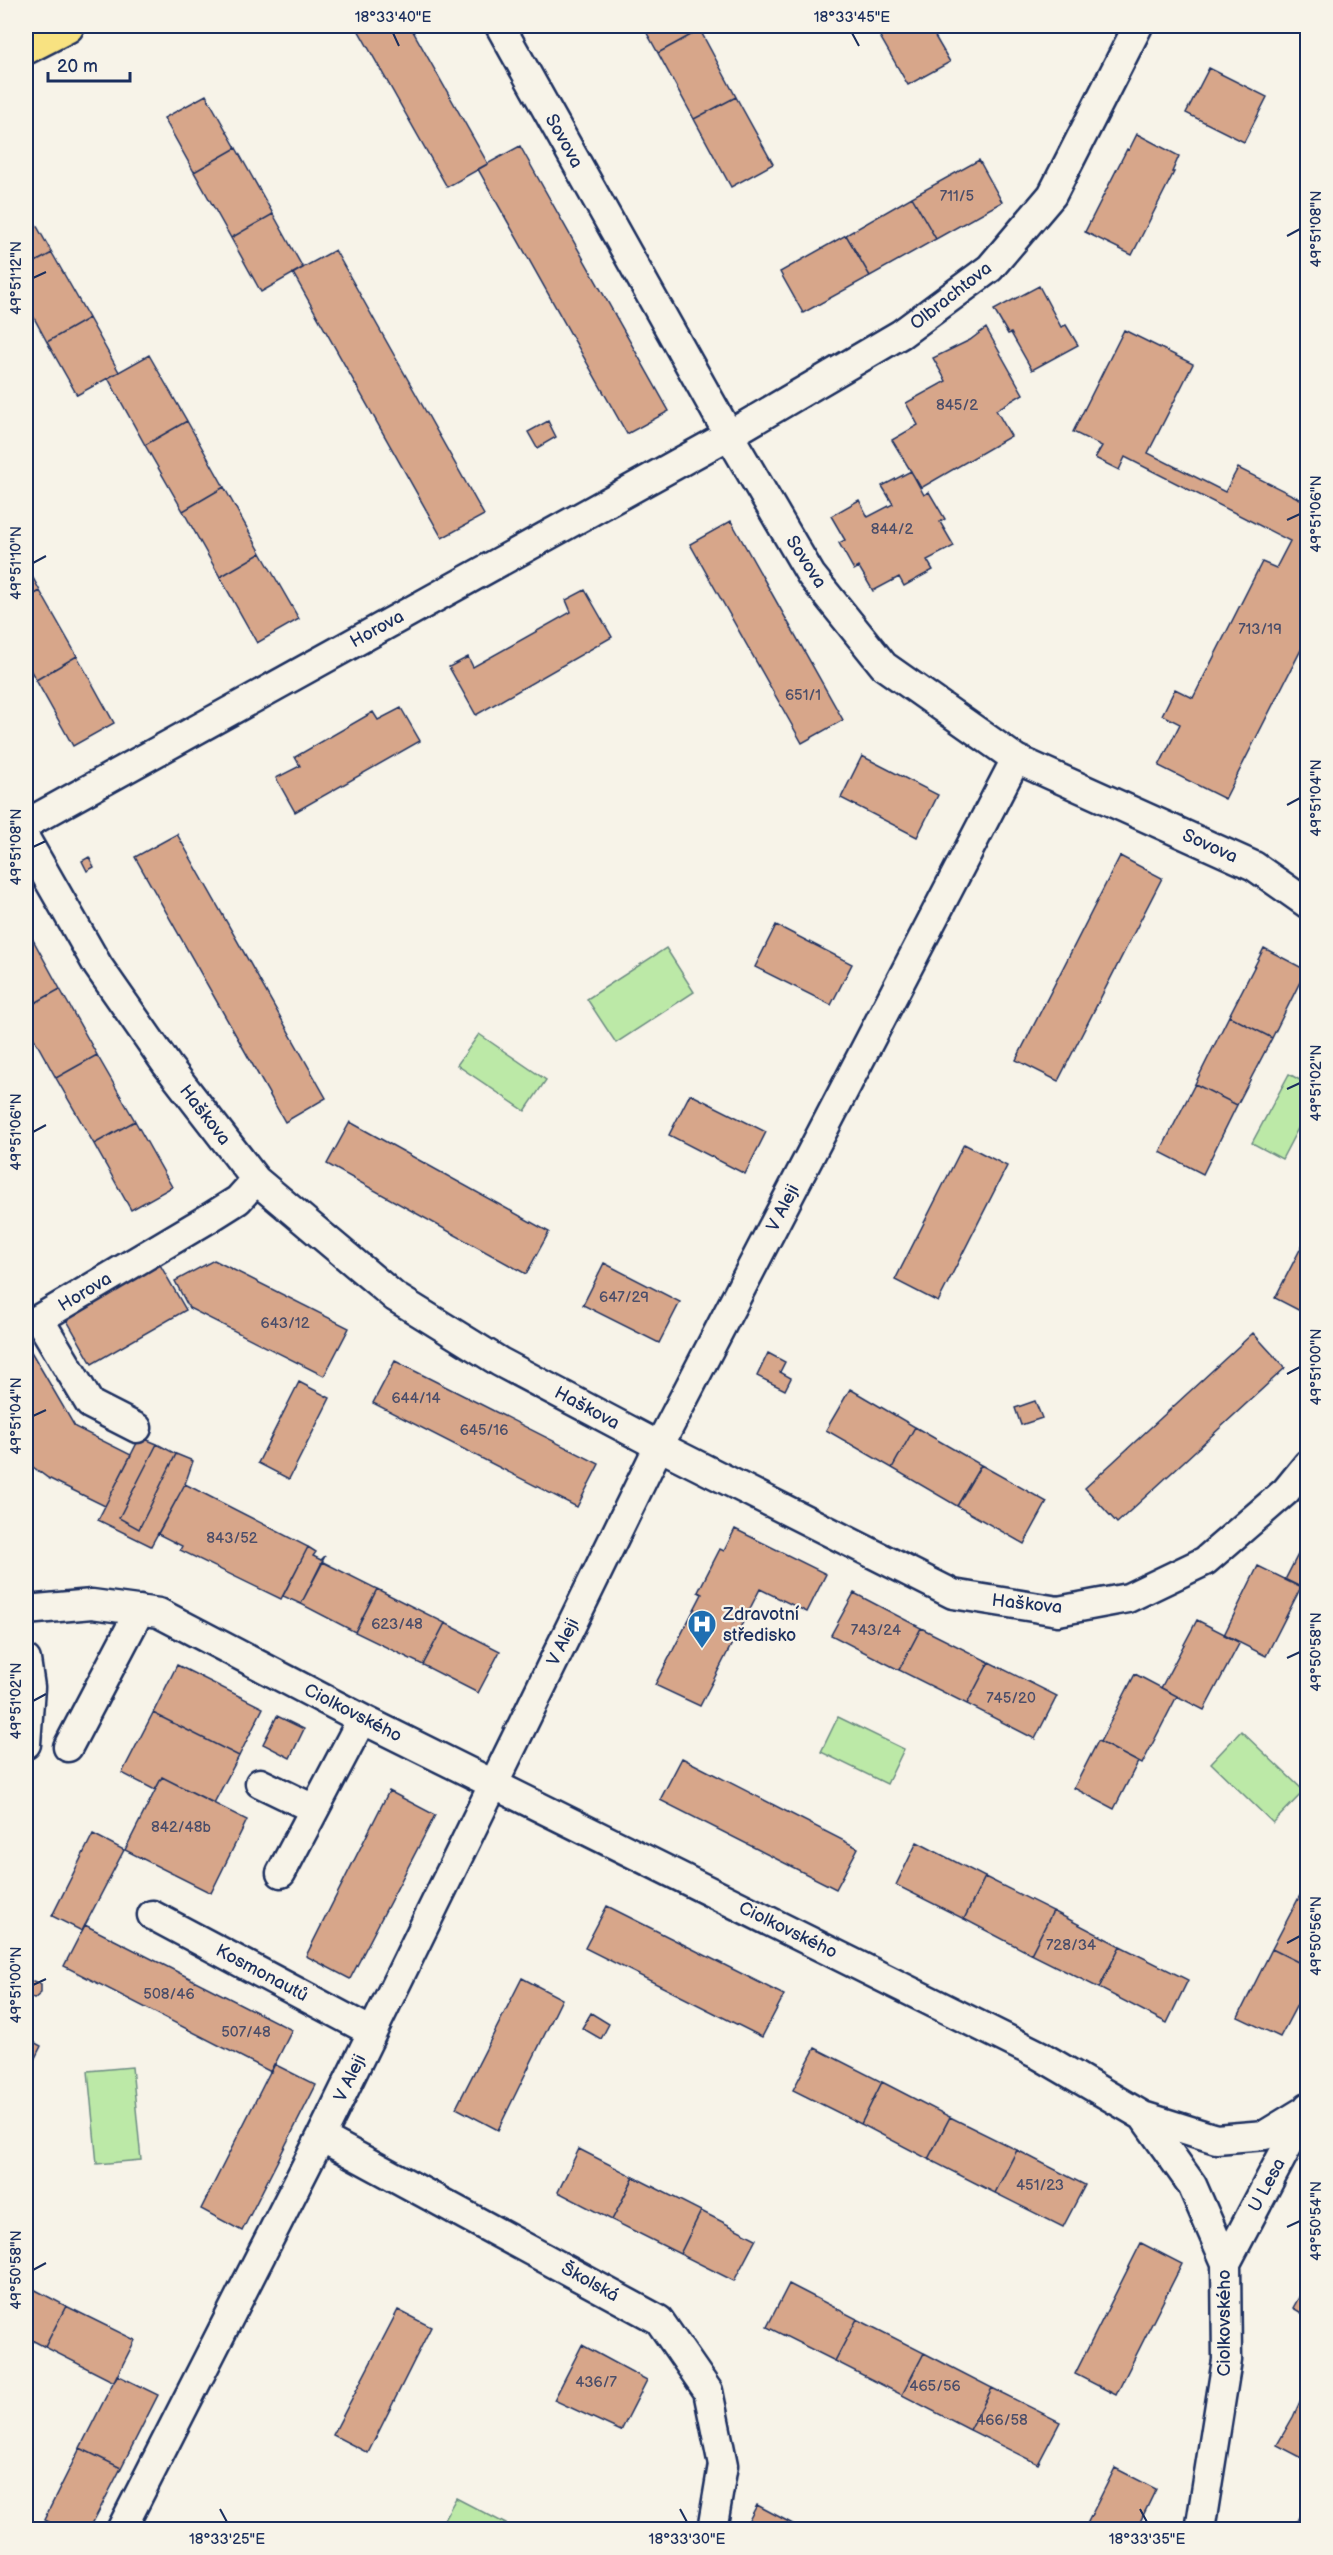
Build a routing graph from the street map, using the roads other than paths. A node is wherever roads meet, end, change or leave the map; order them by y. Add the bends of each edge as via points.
1 (67, 26) edge
2 (500, 26) edge
3 (1138, 26) edge
4 (26, 47) edge
5 (729, 435) junction
6 (1016, 759) junction
7 (26, 824) edge
8 (26, 840) edge
9 (1308, 904) edge
10 (255, 1180) junction
11 (137, 1428) dead end
12 (659, 1446) junction
13 (1308, 1464) edge
14 (26, 1610) edge
15 (140, 1610) junction
16 (26, 1660) edge
17 (362, 1719) junction
18 (26, 1744) edge
19 (69, 1747) dead end
20 (260, 1783) dead end
21 (494, 1784) junction
22 (314, 1809) junction
23 (281, 1873) dead end
24 (152, 1915) dead end
25 (372, 2032) junction
26 (1307, 2108) edge
27 (1143, 2116) junction
28 (321, 2137) junction
29 (1226, 2263) junction
30 (121, 2529) edge
31 (712, 2529) edge
32 (1200, 2529) edge

1 - 4 main road
2 - 5 street, Sovova
3 - 5 street, Olbrachtova via 1052,195 990,268 901,334
5 - 6 street, Sovova via 811,574 884,666
5 - 7 street, Horova
6 - 9 street, Sovova via 1254,866
6 - 12 street, V Aleji
8 - 10 street, Haškova via 105,975 167,1065
10 - 11 street, Horova via 238,1200 212,1217 39,1319 90,1404
10 - 12 street, Haškova via 395,1297 500,1362
12 - 13 street, Haškova via 953,1594 1058,1611 1128,1598 1205,1561 1286,1491
12 - 21 street, V Aleji
14 - 15 street, Ciolkovského via 92,1604
15 - 17 street, Ciolkovského via 159,1612
15 - 19 street
16 - 18 street via 30,1687
17 - 21 street, Ciolkovského
17 - 22 street
20 - 22 street
21 - 25 street, V Aleji
21 - 27 street, Ciolkovského via 1039,2055
22 - 23 street
24 - 25 street, Kosmonautů
25 - 28 street, V Aleji
26 - 27 street via 1265,2134 1216,2139
26 - 29 street, U Lesa
27 - 29 street, Ciolkovského via 1192,2186
28 - 30 street, V Aleji
28 - 31 street, Školská via 658,2320 708,2391 723,2465
29 - 32 street, Ciolkovského via 1227,2360

